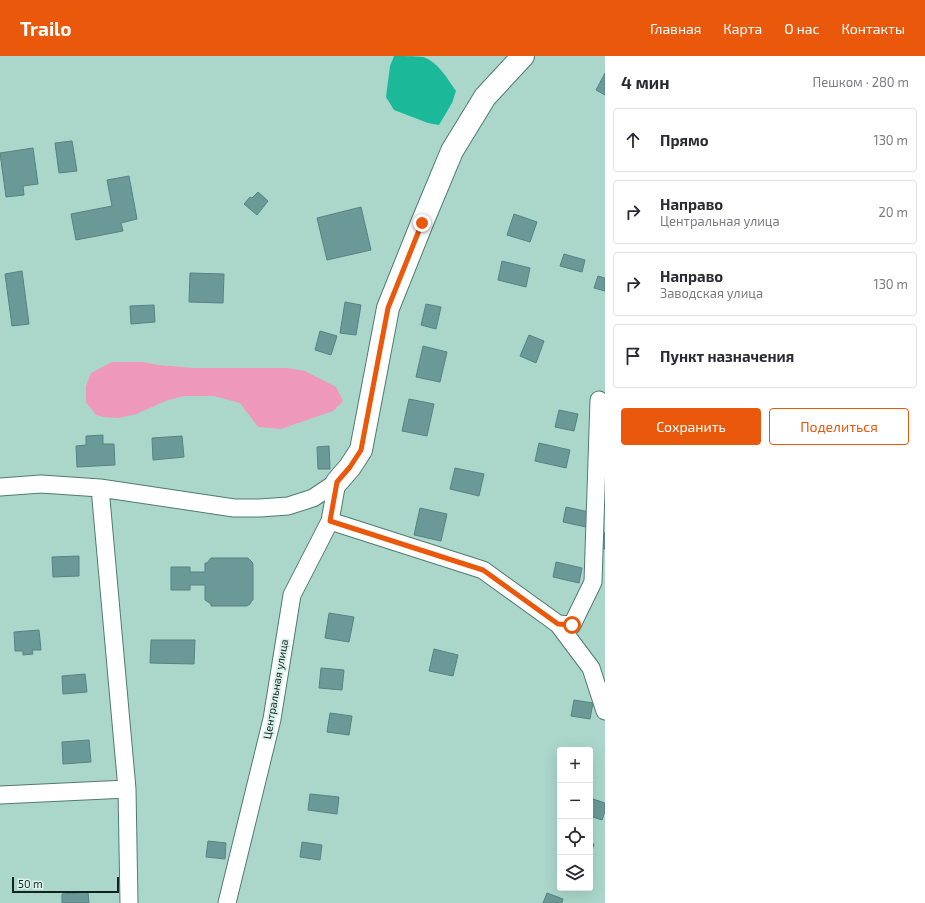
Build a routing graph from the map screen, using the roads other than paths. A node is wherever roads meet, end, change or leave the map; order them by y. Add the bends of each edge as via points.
1 (523, 56) edge
2 (599, 400) dead end
3 (337, 482) junction
4 (0, 487) edge
5 (100, 488) junction
6 (330, 521) junction
7 (558, 624) junction
8 (605, 711) edge
9 (127, 789) junction
10 (0, 794) edge
11 (129, 903) edge
12 (227, 903) edge

1 - 3 street via 486,97 452,151 388,308 361,450
2 - 7 street via 593,582 572,625
3 - 5 street via 313,498 288,506 260,508 234,508
3 - 6 street, Центральная улица
4 - 5 street via 41,484
5 - 9 street
6 - 7 street via 483,570
6 - 12 street, Центральная улица via 292,595 272,719
7 - 8 street via 591,668
9 - 10 street
9 - 11 street

